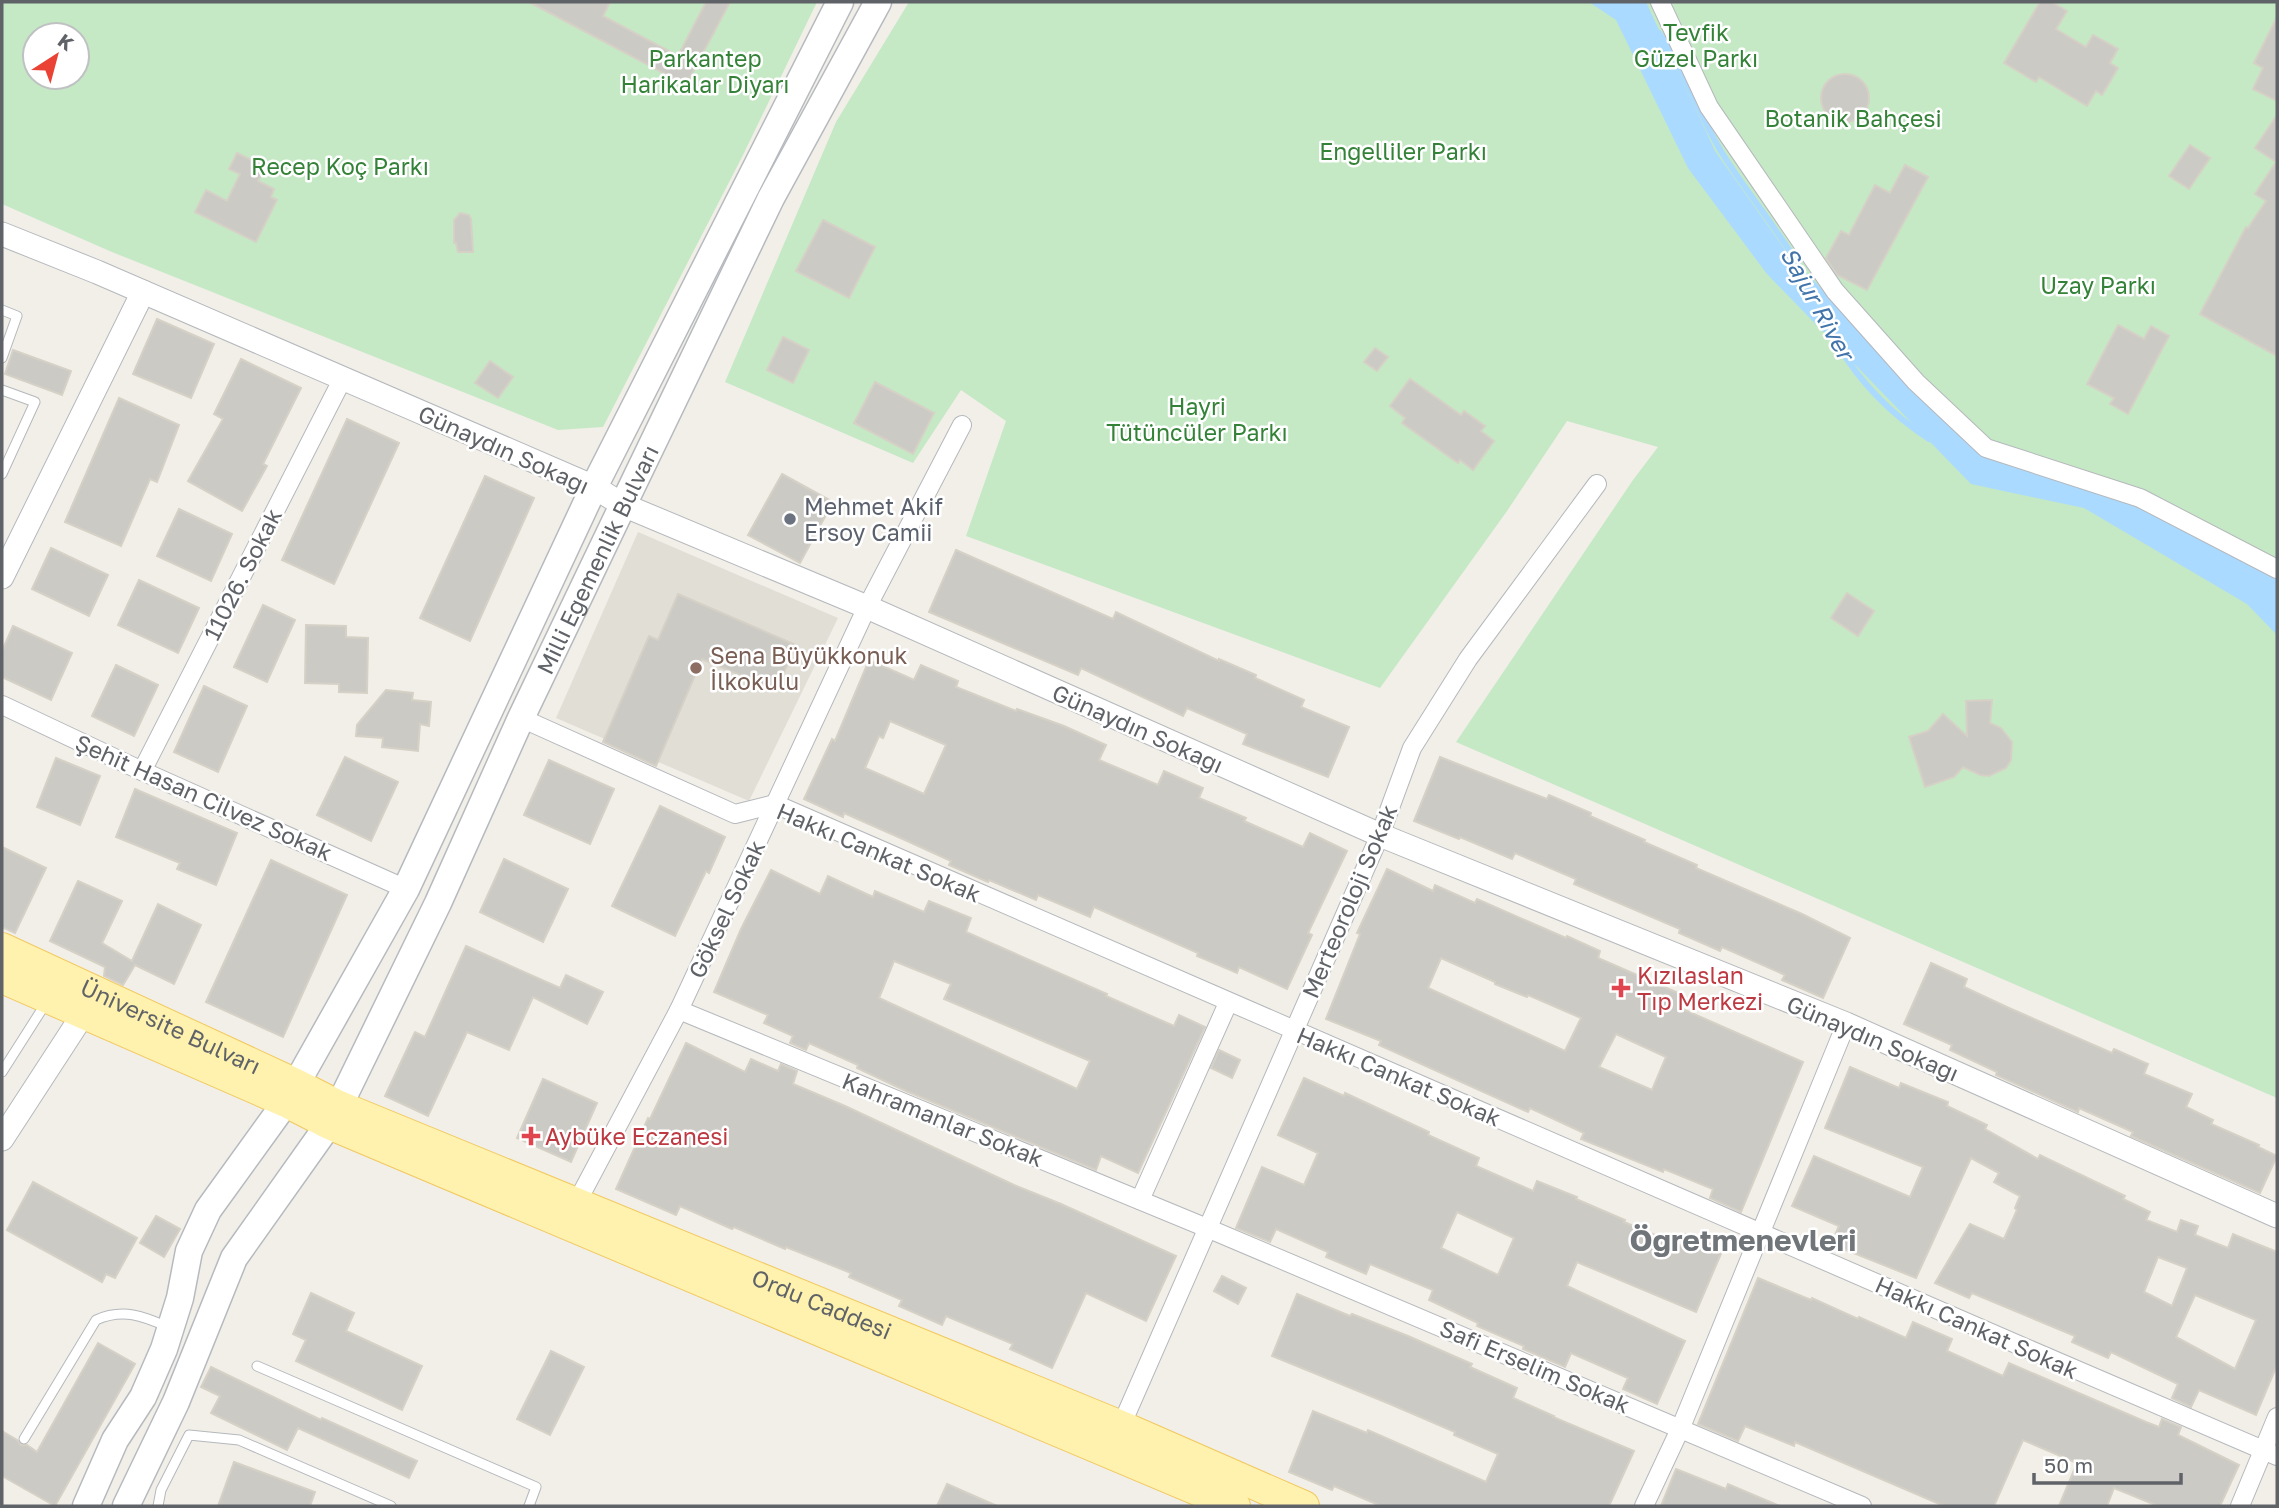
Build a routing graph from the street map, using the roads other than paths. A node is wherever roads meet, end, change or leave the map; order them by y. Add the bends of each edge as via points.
1 (840, 2) edge
2 (878, 2) edge
3 (1660, 2) edge
4 (2, 233) edge
5 (143, 292) junction
6 (2, 310) edge
7 (2, 358) edge
8 (343, 378) junction
9 (2, 390) edge
10 (962, 425) dead end
11 (2, 474) edge
12 (1597, 484) dead end
13 (594, 487) junction
14 (623, 505) junction
15 (2277, 569) edge
16 (2, 577) edge
17 (867, 607) junction
18 (2, 705) edge
19 (521, 718) junction
20 (142, 771) junction
21 (775, 804) junction
22 (1380, 835) junction
23 (406, 889) junction
24 (2, 948) edge
25 (2, 978) edge
26 (49, 998) junction
27 (1228, 1003) junction
28 (679, 1010) junction
29 (84, 1013) junction
30 (1846, 1024) junction
31 (1293, 1031) junction
32 (2, 1072) edge
33 (291, 1093) junction
34 (334, 1115) junction
35 (2, 1139) edge
36 (1140, 1200) junction
37 (577, 1202) junction
38 (2277, 1216) edge
39 (1207, 1228) junction
40 (1762, 1233) junction
41 (171, 1328) junction
42 (257, 1366) dead end
43 (2277, 1417) edge
44 (1121, 1426) junction
45 (1681, 1427) junction
46 (23, 1439) dead end
47 (2270, 1453) edge
48 (86, 1506) edge
49 (126, 1506) edge
50 (158, 1506) edge
51 (391, 1506) edge
52 (529, 1506) edge
53 (1235, 1506) edge
54 (1304, 1506) edge
55 (1644, 1506) edge
56 (1862, 1506) edge
57 (2240, 1506) edge

1 - 13 main road, Milli Egemenlik Bulvarı
2 - 14 main road, Milli Egemenlik Bulvarı via 771,198
3 - 15 street via 1709,107 1835,291 1916,382 1986,448 2140,498
4 - 5 street, Günaydın Sokağı
5 - 8 street, Günaydın Sokağı
5 - 16 street
6 - 7 lane via 17,316
8 - 13 street, Günaydın Sokağı
8 - 20 street, 11026. Sokak
9 - 11 lane via 36,402
10 - 17 street, Göksel Sokak
12 - 22 street, Merteoroloji Sokak via 1468,659 1412,748
13 - 14 street, Günaydın Sokağı
13 - 23 main road, Milli Egemenlik Bulvarı
14 - 17 street, Günaydın Sokağı
14 - 19 main road, Milli Egemenlik Bulvarı
17 - 21 street, Göksel Sokak
17 - 22 street, Günaydın Sokağı
18 - 20 street, Şehit Hasan Cilvez Sokak
19 - 21 street, Hakkı Cankat Sokak via 735,814
19 - 34 main road, Milli Egemenlik Bulvarı via 438,903
20 - 23 street, Şehit Hasan Cilvez Sokak
21 - 27 street, Hakkı Cankat Sokak
21 - 28 street, Göksel Sokak
22 - 30 street, Günaydın Sokağı
22 - 31 street, Merteoroloji Sokak
23 - 33 main road, Milli Egemenlik Bulvarı
24 - 33 main road, Üniversite Bulvarı
25 - 26 main road, Üniversite Bulvarı
26 - 29 main road, Üniversite Bulvarı
26 - 32 lane
27 - 31 street, Hakkı Cankat Sokak
27 - 36 street
28 - 36 street, Kahramanlar Sokak
28 - 37 street, Göksel Sokak
29 - 33 main road, Üniversite Bulvarı
29 - 35 street
30 - 38 street, Günaydın Sokağı
30 - 40 street
31 - 39 street, Merteoroloji Sokak
31 - 40 street, Hakkı Cankat Sokak
33 - 34 main road, Üniversite Bulvarı
33 - 41 main road, Milli Egemenlik Bulvarı via 208,1210 190,1251
34 - 37 main road, Ordu Caddesi
34 - 49 main road, Milli Egemenlik Bulvarı via 234,1258 177,1402
34 - 53 main road, Ordu Caddesi
36 - 39 street, Kahramanlar Sokak
37 - 44 main road, Ordu Caddesi
39 - 44 street, Merteoroloji Sokak
39 - 45 street, Safi Erselim Sokak
40 - 45 street
40 - 47 street, Hakkı Cankat Sokak
41 - 46 lane via 135,1314 96,1320
41 - 48 main road, Milli Egemenlik Bulvarı via 143,1397 115,1440
42 - 52 lane via 536,1487
43 - 47 street
44 - 54 main road, Ordu Caddesi
45 - 55 street
45 - 56 street, Safi Erselim Sokak
47 - 57 street
50 - 51 lane via 161,1490 190,1435 239,1440

